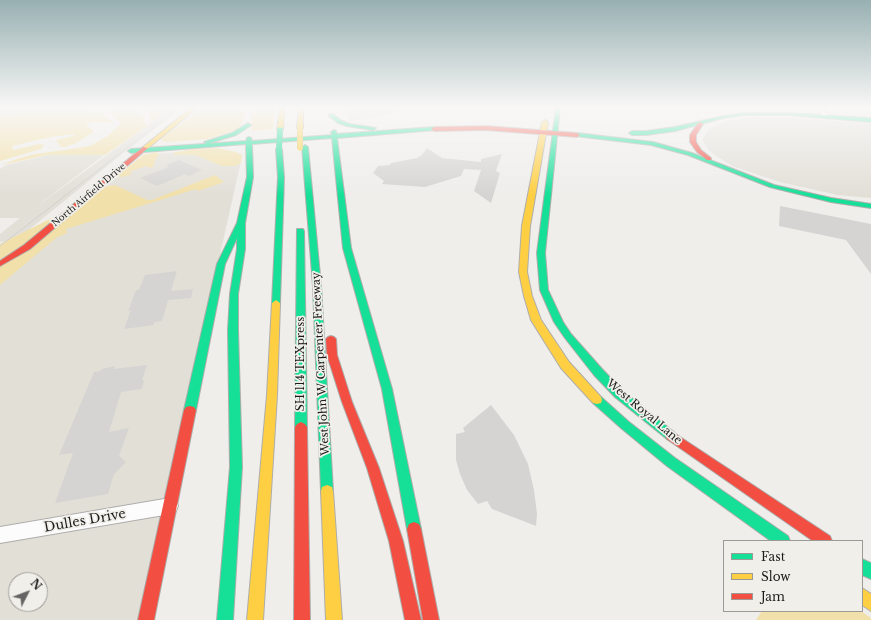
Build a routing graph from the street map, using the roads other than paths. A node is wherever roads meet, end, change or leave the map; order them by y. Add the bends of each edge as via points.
1 (154, 137) edge
2 (227, 137) edge
3 (249, 137) edge
4 (280, 137) edge
5 (299, 137) edge
6 (302, 137) edge
7 (334, 137) edge
8 (358, 137) edge
9 (543, 137) edge
10 (555, 137) edge
11 (609, 137) edge
12 (693, 137) edge
13 (158, 138) joint
14 (250, 141) junction
15 (175, 144) junction
16 (209, 144) junction
17 (302, 147) junction
18 (140, 149) junction
19 (336, 149) junction
20 (249, 155) junction
21 (716, 165) junction
22 (300, 195) dead end
23 (871, 206) edge
24 (528, 215) junction
25 (544, 217) junction
26 (300, 219) dead end
27 (241, 223) junction
28 (0, 255) edge
29 (0, 264) edge
30 (317, 286) junction
31 (328, 298) dead end
32 (330, 326) dead end
33 (568, 336) junction
34 (548, 340) junction
35 (170, 506) junction
36 (0, 535) edge
37 (782, 540) edge
38 (823, 540) edge
39 (863, 597) edge
40 (871, 603) edge
41 (146, 620) edge
42 (225, 620) edge
43 (255, 620) edge
44 (302, 620) edge
45 (334, 620) edge
46 (413, 620) edge
47 (431, 620) edge

1 - 18 main road, North Airfield Drive
2 - 16 main road
3 - 14 main road
4 - 43 main road, bridge via 281,177 272,395
5 - 14 main road
6 - 17 main road, West John W Carpenter Freeway
7 - 19 main road
8 - 19 main road
9 - 24 main road, West Royal Lane
10 - 25 main road, West Royal Lane
11 - 21 main road via 651,143 690,154
12 - 21 main road via 699,151
13 - 15 main road via 160,142
13 - 18 main road, North Airfield Drive
14 - 16 main road
14 - 20 main road
15 - 16 main road
15 - 18 main road
16 - 18 main road
16 - 20 main road via 242,151
17 - 22 main road
17 - 30 main road, West John W Carpenter Freeway
18 - 28 main road, North Airfield Drive via 89,183 31,234
18 - 29 main road, North Airfield Drive via 32,243
19 - 47 main road via 347,248 387,390
20 - 27 main road via 250,177
21 - 23 main road via 750,179 803,194
24 - 25 main road
24 - 34 main road, West Royal Lane via 522,257 523,272 536,320
25 - 33 main road, West Royal Lane via 541,253 544,290
26 - 44 main road, SH 114 TEXpress
27 - 35 main road via 221,264
27 - 42 main road via 233,330 236,467
30 - 31 main road
30 - 45 main road, West John W Carpenter Freeway
32 - 46 main road via 332,355 346,402 373,468 396,541
33 - 34 main road
33 - 38 main road, West Royal Lane via 619,394 663,431 800,528
34 - 37 main road, West Royal Lane via 565,365 604,407 625,425 671,462
35 - 36 street, Dulles Drive
35 - 41 main road
39 - 40 main road

